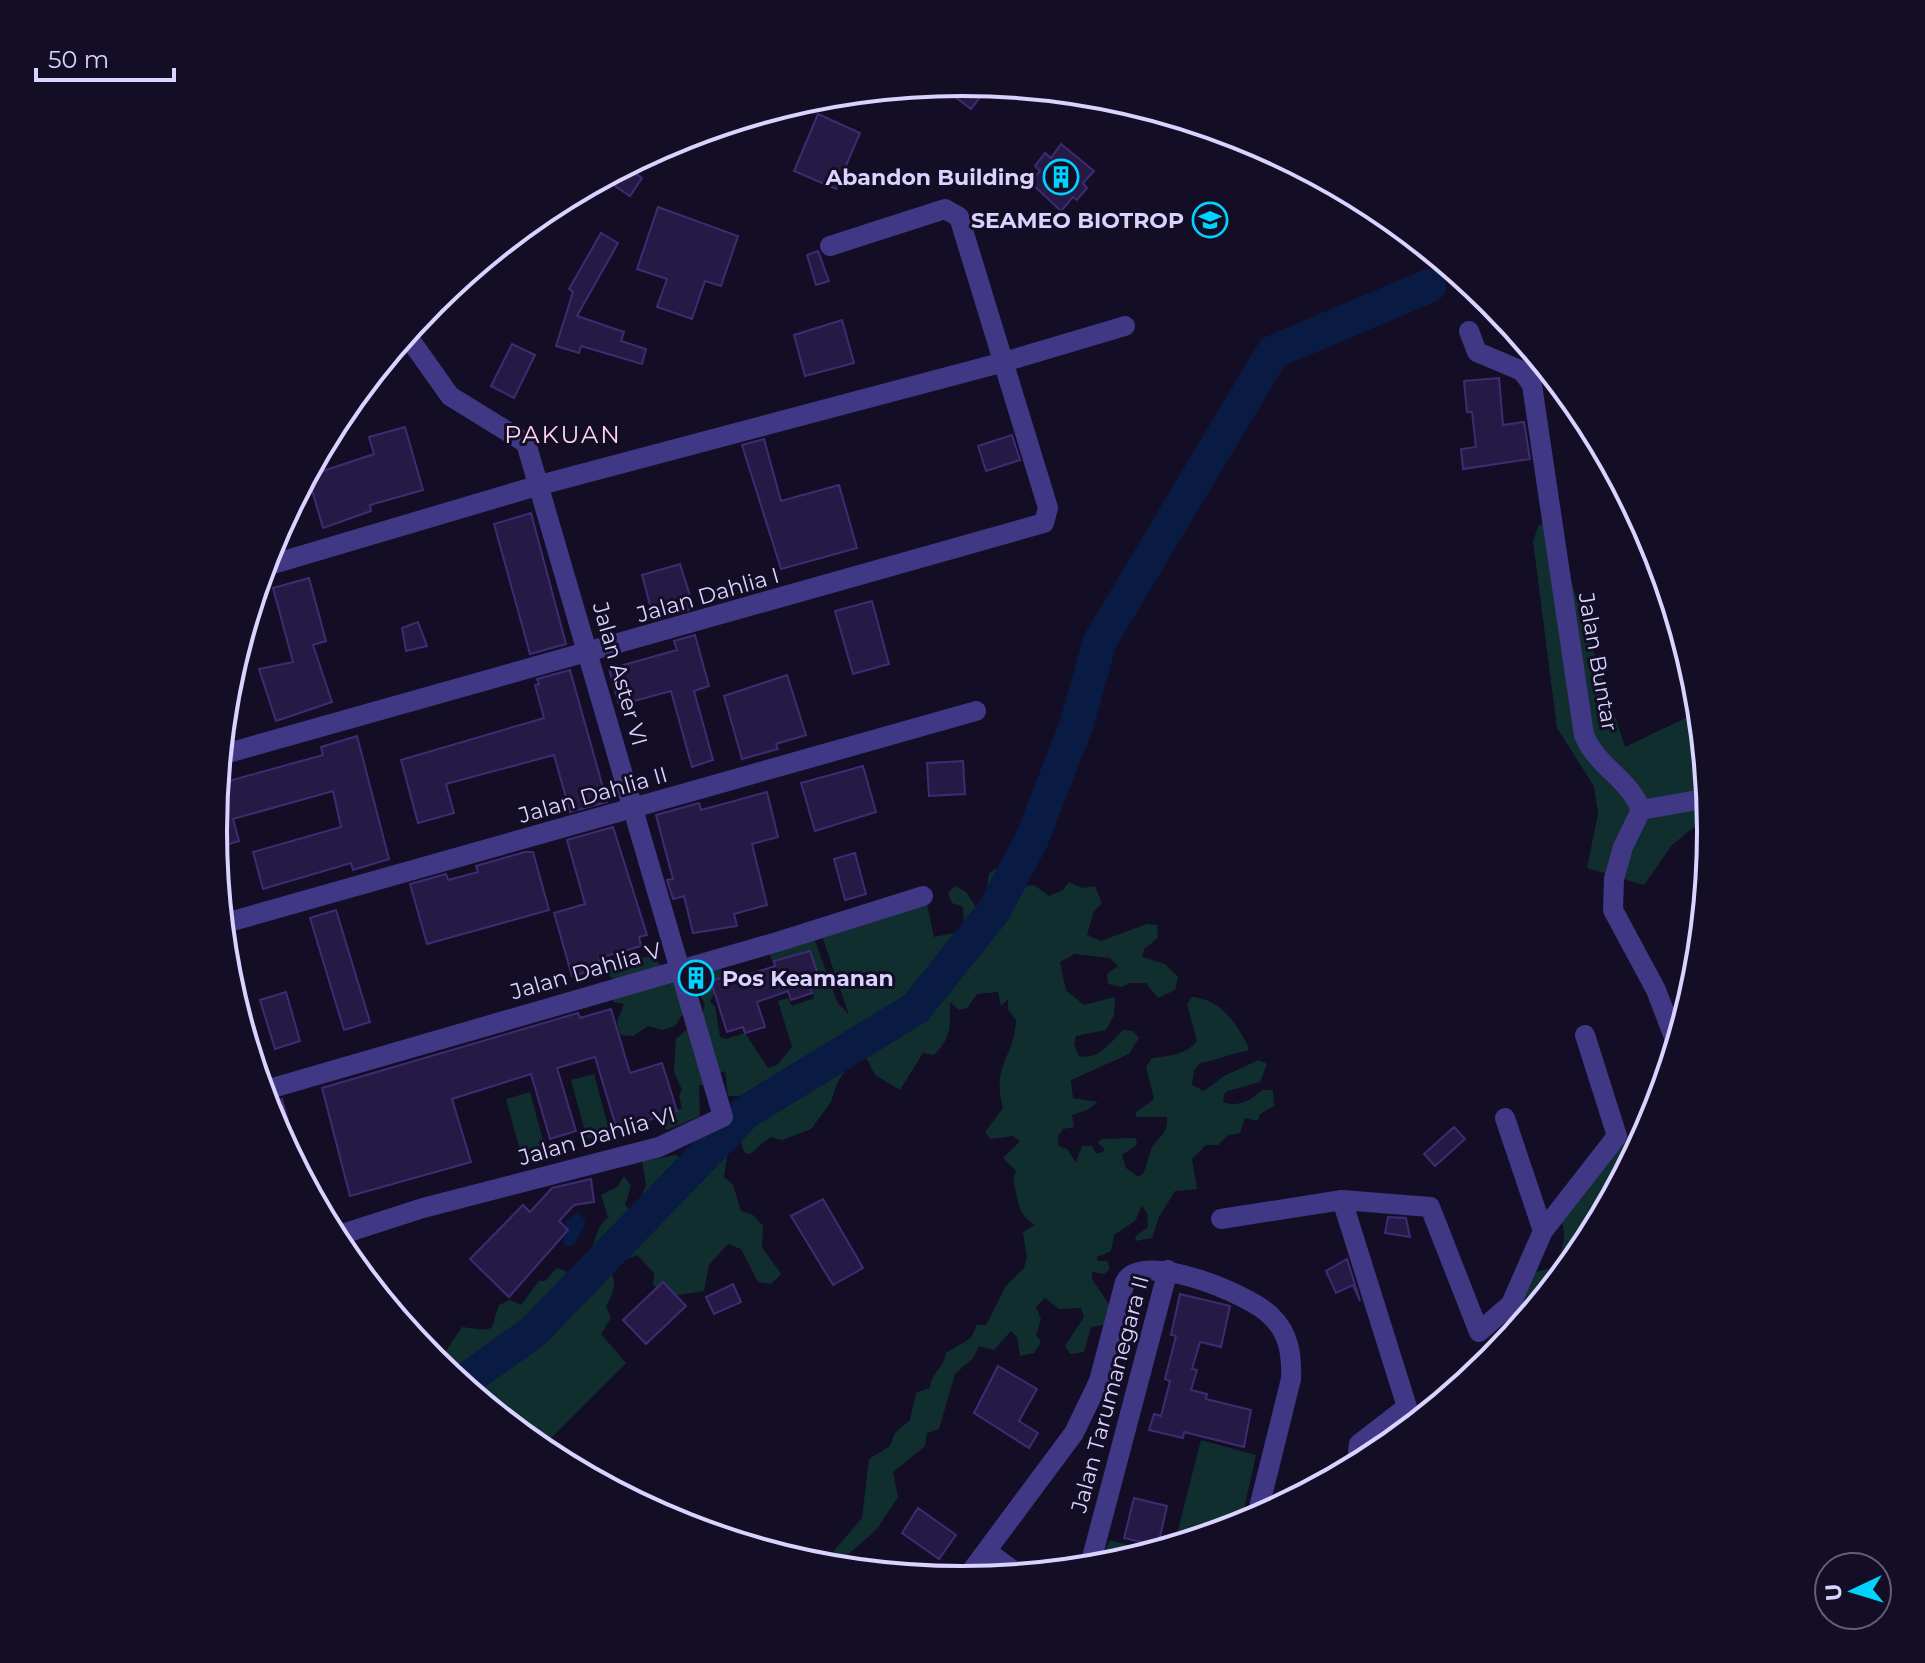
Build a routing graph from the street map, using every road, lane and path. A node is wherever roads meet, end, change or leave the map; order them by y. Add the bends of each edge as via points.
1 (830, 246) dead end
2 (1125, 326) dead end
3 (1469, 331) dead end
4 (413, 344) edge
5 (1004, 362) junction
6 (540, 485) junction
7 (278, 562) edge
8 (589, 653) junction
9 (976, 711) dead end
10 (232, 752) edge
11 (1697, 800) edge
12 (634, 808) junction
13 (1641, 810) junction
14 (923, 896) dead end
15 (232, 921) edge
16 (681, 968) junction
17 (1671, 1029) edge
18 (1585, 1035) dead end
19 (273, 1088) edge
20 (1505, 1118) dead end
21 (1342, 1200) junction
22 (1221, 1219) dead end
23 (1543, 1231) junction
24 (347, 1233) edge
25 (1168, 1270) junction
26 (1358, 1451) edge
27 (1260, 1504) edge
28 (988, 1552) junction
29 (1093, 1555) edge
30 (1006, 1565) edge
31 (976, 1566) edge

1 - 5 street via 945,209 955,212
2 - 5 street
3 - 13 street, Jalan Buntar via 1477,352 1522,371 1532,385 1584,735 1590,751 1632,788
4 - 6 street, Jalan Aster VI via 450,396 526,443
5 - 6 street
5 - 8 street, Jalan Dahlia I via 1048,508 1044,523
6 - 7 street
6 - 8 street, Jalan Aster VI
8 - 10 street, Jalan Dahlia I
8 - 12 street, Jalan Aster VI
9 - 12 street, Jalan Dahlia II
11 - 13 street
12 - 15 street, Jalan Dahlia II
12 - 16 street, Jalan Aster VI
13 - 17 street via 1614,879 1613,910
14 - 16 street, Jalan Dahlia V
16 - 19 street, Jalan Dahlia V
16 - 24 street, Jalan Dahlia VI via 723,1117 659,1147
18 - 23 street via 1617,1136
20 - 23 street
21 - 22 street
21 - 23 street via 1430,1207 1479,1332 1511,1304
21 - 26 street via 1407,1407 1359,1444
25 - 27 street, Jalan Tarumanegara II via 1262,1307 1283,1330 1291,1379
25 - 28 street via 1141,1269 1128,1277 1099,1381 1083,1417
25 - 29 street, Jalan Tarumanegara II
28 - 30 street
28 - 31 street

